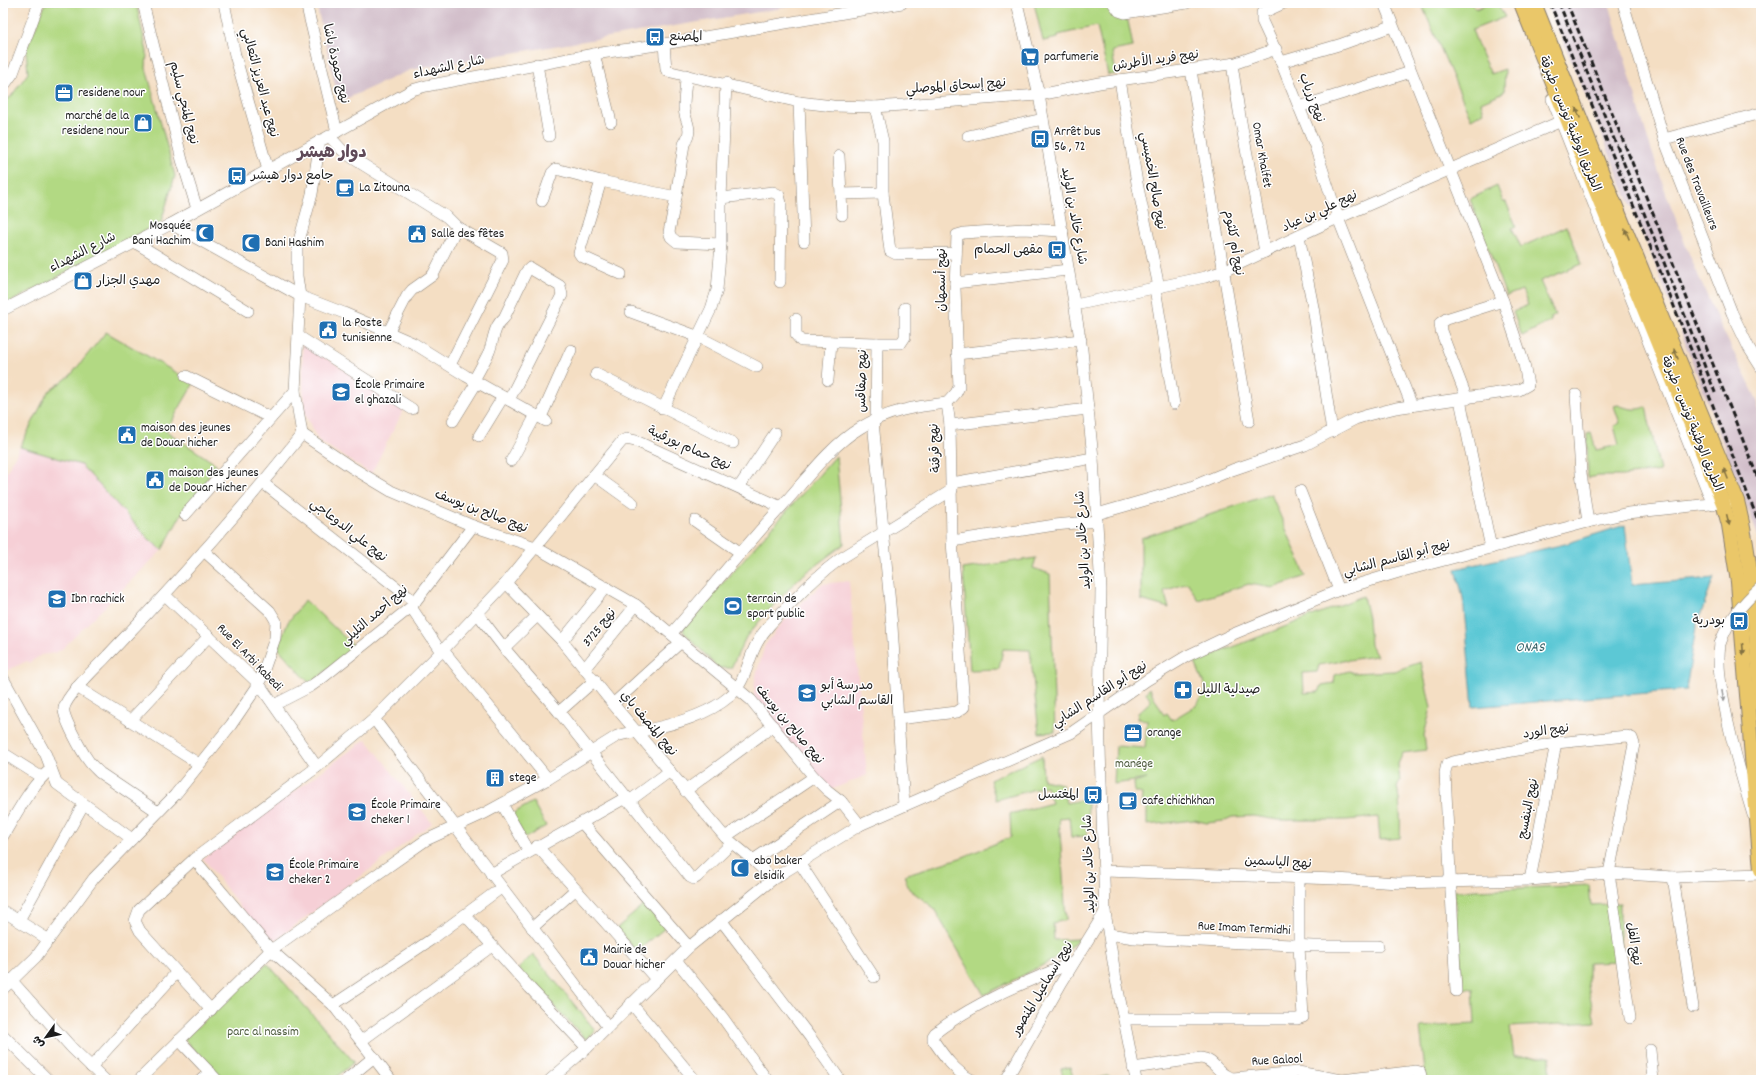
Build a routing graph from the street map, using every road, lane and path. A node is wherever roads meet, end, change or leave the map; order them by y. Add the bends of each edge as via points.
1 (39, 3) edge
2 (143, 3) edge
3 (224, 3) edge
4 (306, 3) edge
5 (902, 3) edge
6 (1017, 3) edge
7 (1113, 3) edge
8 (1185, 3) edge
9 (1284, 3) edge
10 (1384, 3) edge
11 (1516, 3) edge
12 (1521, 3) edge
13 (1534, 3) edge
14 (1623, 3) edge
15 (1392, 26) junction
16 (664, 44) junction
17 (1276, 49) junction
18 (594, 54) junction
19 (1282, 62) junction
20 (538, 64) junction
21 (1232, 64) junction
22 (1191, 70) junction
23 (1410, 72) junction
24 (686, 75) junction
25 (1120, 80) junction
26 (726, 83) junction
27 (3, 87) edge
28 (1039, 96) junction
29 (799, 102) junction
30 (875, 107) junction
31 (1299, 107) junction
32 (1761, 112) edge
33 (1043, 119) junction
34 (1564, 119) junction
35 (612, 122) dead end
36 (329, 136) junction
37 (549, 136) dead end
38 (968, 136) dead end
39 (1664, 139) junction
40 (839, 156) dead end
41 (1451, 169) junction
42 (268, 170) junction
43 (601, 181) junction
44 (884, 193) junction
45 (841, 194) junction
46 (676, 197) junction
47 (722, 198) junction
48 (542, 201) dead end
49 (198, 209) junction
50 (842, 215) dead end
51 (1338, 218) junction
52 (171, 224) junction
53 (457, 227) junction
54 (1063, 231) junction
55 (1300, 236) junction
56 (804, 241) dead end
57 (136, 243) junction
58 (721, 244) junction
59 (1265, 252) junction
60 (956, 253) junction
61 (1068, 270) junction
62 (1224, 271) junction
63 (621, 274) dead end
64 (780, 282) dead end
65 (955, 283) junction
66 (1157, 287) junction
67 (300, 296) junction
68 (1503, 301) junction
69 (1075, 305) junction
70 (905, 308) dead end
71 (3, 310) edge
72 (248, 311) dead end
73 (631, 312) dead end
74 (796, 319) dead end
75 (389, 332) junction
76 (298, 336) junction
77 (699, 337) junction
78 (1080, 340) junction
79 (830, 342) junction
80 (877, 343) junction
81 (571, 350) dead end
82 (957, 354) junction
83 (450, 365) junction
84 (758, 367) dead end
85 (1761, 367) edge
86 (596, 374) dead end
87 (186, 376) dead end
88 (828, 380) dead end
89 (476, 381) junction
90 (294, 391) junction
91 (1576, 395) dead end
92 (506, 399) junction
93 (1463, 399) junction
94 (947, 403) junction
95 (1174, 404) dead end
96 (1412, 406) junction
97 (412, 409) dead end
98 (663, 409) junction
99 (1088, 409) junction
100 (271, 418) junction
101 (541, 418) junction
102 (874, 420) junction
103 (454, 421) dead end
104 (1249, 421) dead end
105 (950, 425) junction
106 (1332, 432) junction
107 (775, 433) dead end
108 (302, 434) junction
109 (479, 436) dead end
110 (733, 444) dead end
111 (1093, 458) junction
112 (511, 461) dead end
113 (594, 475) junction
114 (263, 483) junction
115 (952, 486) junction
116 (740, 487) junction
117 (1300, 491) dead end
118 (633, 502) dead end
119 (1724, 503) junction
120 (781, 507) junction
121 (185, 515) dead end
122 (1097, 518) junction
123 (694, 521) dead end
124 (1588, 522) junction
125 (473, 526) junction
126 (883, 532) junction
127 (952, 541) junction
128 (535, 548) junction
129 (1491, 548) junction
130 (204, 551) junction
131 (741, 553) junction
132 (506, 583) junction
133 (606, 586) junction
134 (1761, 587) edge
135 (1339, 590) junction
136 (166, 595) junction
137 (413, 604) junction
138 (636, 605) junction
139 (477, 613) junction
140 (537, 616) junction
141 (672, 633) junction
142 (209, 636) junction
143 (562, 641) junction
144 (681, 642) junction
145 (504, 648) junction
146 (442, 651) junction
147 (585, 668) junction
148 (3, 678) edge
149 (595, 680) junction
150 (259, 684) junction
151 (77, 687) junction
152 (738, 688) junction
153 (613, 704) junction
154 (274, 705) junction
155 (1761, 705) edge
156 (559, 712) junction
157 (1099, 715) junction
158 (374, 719) junction
159 (898, 719) junction
160 (130, 721) junction
161 (773, 726) junction
162 (638, 732) junction
163 (1556, 743) junction
164 (3, 752) edge
165 (590, 752) junction
166 (199, 764) junction
167 (317, 767) junction
168 (51, 769) junction
169 (670, 772) junction
170 (41, 777) junction
171 (814, 777) junction
172 (548, 778) junction
173 (685, 791) junction
174 (627, 800) junction
175 (841, 801) junction
176 (502, 804) junction
177 (83, 805) junction
178 (904, 805) junction
179 (158, 812) junction
180 (582, 823) junction
181 (860, 825) junction
182 (456, 827) junction
183 (3, 836) edge
184 (1758, 837) junction
185 (132, 839) junction
186 (729, 840) junction
187 (533, 849) junction
188 (194, 859) junction
189 (754, 860) junction
190 (799, 862) junction
191 (1761, 870) edge
192 (1105, 871) junction
193 (1609, 873) junction
194 (491, 874) junction
195 (1761, 874) edge
196 (1673, 877) junction
197 (773, 879) junction
198 (1299, 879) junction
199 (1530, 880) junction
200 (1450, 883) junction
201 (502, 888) junction
202 (575, 890) junction
203 (3, 911) edge
204 (1106, 912) junction
205 (465, 915) junction
206 (19, 920) junction
207 (721, 920) junction
208 (532, 928) junction
209 (1109, 934) junction
210 (49, 940) junction
211 (492, 946) junction
212 (1299, 946) junction
213 (1378, 946) dead end
214 (689, 947) junction
215 (271, 950) junction
216 (676, 960) junction
217 (1074, 962) junction
218 (177, 972) junction
219 (874, 977) dead end
220 (7, 979) edge
221 (656, 979) junction
222 (3, 989) edge
223 (1456, 991) dead end
224 (631, 1003) junction
225 (333, 1006) junction
226 (1693, 1007) dead end
227 (211, 1010) junction
228 (1630, 1018) dead end
229 (1124, 1019) junction
230 (608, 1027) junction
231 (3, 1035) edge
232 (179, 1040) junction
233 (361, 1041) junction
234 (587, 1048) junction
235 (1650, 1050) dead end
236 (374, 1057) junction
237 (91, 1067) junction
238 (1133, 1068) junction
239 (214, 1076) edge
240 (48, 1080) edge
241 (105, 1080) edge
242 (140, 1080) edge
243 (201, 1080) edge
244 (346, 1080) edge
245 (391, 1080) edge
246 (550, 1080) edge
247 (695, 1080) edge
248 (767, 1080) edge
249 (840, 1080) edge
250 (972, 1080) edge
251 (1006, 1080) edge
252 (1136, 1080) edge
253 (1422, 1080) edge
254 (1653, 1080) edge

1 - 27 street via 13,73
2 - 49 street, نهج المنجي سليم via 182,160
3 - 42 street, نهج عبد العزيز الثعالبي via 235,55
4 - 36 street, نهج حمودة باشا
5 - 16 street, شارع الشهداء
6 - 28 street, شارع خالد بن الوليد
7 - 8 street via 1124,13
9 - 17 street, نهج زرياب via 1261,15
10 - 15 street
11 - 34 street
12 - 34 main road, الطريق الوطنية تونس - طبرقة
119 -> 13 main road, الطريق الوطنية تونس - طبرقة via 1602,173
14 - 39 street, Rue des Travailleurs
15 - 19 street
15 - 23 street
16 - 18 street, شارع الشهداء
16 - 24 street, نهج إسحاق الموصلي via 666,70
17 - 19 street, نهج زرياب
17 - 21 street, نهج فريد الأطرش
18 - 20 street, شارع الشهداء
18 - 35 street
19 - 31 street, نهج زرياب
20 - 36 street, شارع الشهداء via 412,90
20 - 37 street
21 - 22 street, نهج فريد الأطرش
21 - 59 street, Omar Khalfet
22 - 25 street, نهج فريد الأطرش
22 - 62 street, نهج أم كلثوم
23 - 31 street
23 - 41 street
24 - 26 street, نهج إسحاق الموصلي
24 - 46 street via 684,110 689,126
25 - 28 street, نهج فريد الأطرش
25 - 66 street, نهج صالح الخميسي
26 - 29 street, نهج إسحاق الموصلي
26 - 47 street
28 - 30 street, نهج إسحاق الموصلي
28 - 33 street, شارع خالد بن الوليد
29 - 30 street, نهج إسحاق الموصلي via 842,107
29 - 56 street
30 - 44 street via 882,141
31 - 51 street, نهج زرياب
32 - 39 street
33 - 38 street
33 - 54 street, شارع خالد بن الوليد
34 - 41 street, نهج علي بن عياد
34 - 119 main road, الطريق الوطنية تونس - طبرقة
36 - 42 street, شارع الشهداء
36 - 53 street via 354,159 447,217
36 - 67 street via 297,248
39 - 85 street, Rue des Travailleurs via 1732,313
40 - 45 street
41 - 51 street, نهج علي بن عياد
41 - 68 street
42 - 49 street, شارع الشهداء
43 - 46 street
43 - 48 street via 556,168
43 - 63 street via 579,252 582,256
44 - 45 street
44 - 60 street via 891,253
45 - 50 street
46 - 58 street via 670,232 674,240
47 - 58 street
47 - 64 street via 773,192 779,195
49 - 52 street, شارع الشهداء
51 - 55 street, نهج علي بن عياد
51 - 96 street, نهج زرياب
52 - 57 street, شارع الشهداء
52 - 67 street
53 - 75 street via 433,275 407,296
53 - 83 street via 499,250 504,257
54 - 60 street, نهج أسمهان via 1023,229 959,234 956,238
54 - 61 street, شارع خالد بن الوليد
55 - 59 street, نهج علي بن عياد
55 - 106 street
57 - 71 street, شارع الشهداء
57 - 72 street
58 - 77 street via 718,290
59 - 62 street, نهج علي بن عياد
60 - 65 street, نهج أسمهان
61 - 65 street
61 - 69 street, شارع خالد بن الوليد
62 - 66 street, نهج علي بن عياد
62 - 104 street, نهج أم كلثوم
65 - 82 street, نهج أسمهان
66 - 69 street, نهج علي بن عياد
66 - 95 street, نهج صالح الخميسي
67 - 75 street
67 - 76 street
68 - 93 street via 1446,319 1440,324
68 - 93 street via 1524,364 1528,385 1519,390
69 - 78 street, شارع خالد بن الوليد
70 - 80 street, نهج صفاقس via 904,341
73 - 77 street
74 - 79 street, نهج صفاقس via 796,335 799,340
75 - 83 street
76 - 90 street
76 - 97 street
77 - 84 street
77 - 98 street
78 - 82 street
78 - 99 street, شارع خالد بن الوليد
79 - 80 street, نهج صفاقس
79 - 88 street
80 - 102 street, نهج صفاقس
81 - 101 street
82 - 94 street, نهج أسمهان via 959,388
83 - 89 street
86 - 98 street
87 - 100 street
89 - 92 street
89 - 92 street via 499,322 504,318 530,268 560,286 562,294
89 - 103 street
90 - 100 street
90 - 108 street
91 - 124 street via 1581,473
92 - 101 street
92 - 109 street
93 - 96 street
93 - 129 street
94 - 102 street, نهج قرقنة via 906,409
94 - 105 street, نهج قرقنة
96 - 106 street via 1361,417
98 - 110 street
99 - 105 street
99 - 111 street, شارع خالد بن الوليد
100 - 121 street
101 - 112 street
102 - 120 street, نهج قرقنة via 839,443
102 - 126 street, نهج صفاقس
105 - 115 street, نهج قرقنة
106 - 122 street via 1305,445 1174,493
107 - 116 street
108 - 114 street
108 - 125 street, نهج صالح بن يوسف via 391,491
111 - 115 street
111 - 122 street, شارع خالد بن الوليد
113 - 116 street, نهج حمام بورقيبة via 622,441 630,440
113 - 118 street
113 - 128 street, نهج حمام بورقيبة
114 - 130 street
114 - 137 street, نهج علي الدوعاجي
115 - 126 street
115 - 127 street, نهج قرقنة
116 - 120 street, نهج حمام بورقيبة
117 - 135 street
119 - 124 street, نهج أبو القاسم الشابي via 1628,513
119 - 155 main road, الطريق الوطنية تونس - طبرقة via 1742,522 1752,581
119 -> 184 main road, الطريق الوطنية تونس - طبرقة via 1738,582
120 - 131 street, نهج قرقنة
122 - 127 street
122 - 157 street, شارع خالد بن الوليد via 1102,589
123 - 131 street
124 - 129 street, نهج أبو القاسم الشابي
125 - 128 street, نهج صالح بن يوسف
125 - 137 street, نهج أحمد التليلي
126 - 152 street via 823,571 781,612 758,642
126 - 159 street, نهج صفاقس
127 - 159 street, نهج قرقنة via 964,707 957,712
128 - 132 street, نهج حمام بورقيبة
128 - 133 street, نهج صالح بن يوسف
129 - 135 street, نهج أبو القاسم الشابي
130 - 136 street
130 - 150 street via 270,611 276,621 275,638
131 - 141 street, نهج قرقنة
132 - 139 street, نهج حمام بورقيبة
132 - 140 street, نهج المنصف باي
133 - 138 street, نهج صالح بن يوسف
133 - 143 street
134 -> 184 street, bridge via 1745,602 1724,632 1720,644 1719,672 1732,742
135 - 157 street, نهج أبو القاسم الشابي via 1187,656
136 - 142 street, Rue El Arbi Kabedi
136 - 151 street
137 - 146 street, نهج علي الدوعاجي
137 - 154 street, نهج أحمد التليلي via 321,680
138 - 141 street, نهج صالح بن يوسف
138 - 147 street, نهج 3725
139 - 145 street
139 - 146 street, نهج حمام بورقيبة
140 - 143 street, نهج المنصف باي
140 - 145 street
141 - 144 street, نهج صالح بن يوسف
142 - 150 street, Rue El Arbi Kabedi
142 - 160 street
143 - 147 street, نهج المنصف باي
144 - 152 street, نهج صالح بن يوسف
144 - 153 street
145 - 156 street
146 - 158 street, نهج حمام بورقيبة
146 - 172 street, نهج علي الدوعاجي
147 - 149 street, نهج المنصف باي
148 - 168 street via 46,755
149 - 153 street, نهج المنصف باي
149 - 156 street
150 - 154 street, Rue El Arbi Kabedi
150 - 166 street via 215,747
151 - 160 street
151 - 179 street via 66,702 64,711 87,759 100,773
152 - 161 street, نهج صالح بن يوسف via 752,700
152 - 162 street via 730,697 699,714 680,722
153 - 162 street, نهج المنصف باي
154 - 167 street, Rue El Arbi Kabedi
156 - 165 street
157 - 178 street, نهج أبو القاسم الشابي via 1078,730 1057,740
157 - 192 street, شارع خالد بن الوليد
158 - 167 street, نهج حمام بورقيبة
158 - 182 street
159 - 178 street
160 - 166 street
161 - 171 street, نهج صالح بن يوسف
161 - 173 street
162 - 165 street via 625,733
162 - 169 street, نهج المنصف باي
163 - 193 street, نهج الورد via 1627,736 1634,740
163 - 199 street, نهج البنفسج
163 - 200 street, نهج الورد via 1446,764
164 - 170 street
165 - 172 street
165 - 174 street
166 - 179 street
167 - 188 street, نهج حمام بورقيبة
168 - 170 street
168 - 177 street via 57,784
169 - 173 street, نهج المنصف باي
169 - 174 street
170 - 183 street
171 - 175 street, نهج صالح بن يوسف
171 - 186 street
172 - 176 street
173 - 186 street, نهج المنصف باي
174 - 180 street
174 - 186 street via 692,879 697,878
175 - 181 street, نهج صالح بن يوسف
175 - 189 street
176 - 182 street
176 - 187 street
177 - 185 street
177 - 206 street
178 - 181 street, نهج أبو القاسم الشابي
179 - 185 street
180 - 187 street
180 - 214 street
181 - 190 street, نهج أبو القاسم الشابي
182 - 194 street
182 - 215 street via 440,833 410,851
184 - 191 main road, الطريق الوطنية تونس - طبرقة
185 - 210 street via 85,889
186 - 189 street, نهج المنصف باي
187 - 194 street
187 - 202 street
188 - 215 street
188 - 218 street, نهج حمام بورقيبة via 139,910 135,918 137,926
189 - 197 street, نهج المنصف باي
190 - 197 street, نهج أبو القاسم الشابي
190 - 219 street
192 - 198 street, نهج الياسمين
192 - 204 street, شارع خالد بن الوليد
193 - 196 street, نهج الياسمين
193 - 199 street, نهج الياسمين
193 - 228 street, نهج الفل
194 - 201 street
195 - 196 street, نهج الياسمين
196 - 226 street
197 - 207 street, نهج أبو القاسم الشابي
198 - 200 street, نهج الياسمين
198 - 212 street
199 - 200 street, نهج الياسمين
200 - 223 street
201 - 205 street
201 - 208 street
202 - 208 street
202 - 221 street
203 - 206 street
204 - 209 street, شارع خالد بن الوليد
204 - 217 street, نهج اسماعيل المنصور
205 - 211 street
205 - 225 street
206 - 210 street
207 - 214 street, نهج أبو القاسم الشابي
207 - 249 street
208 - 230 street
209 - 212 street, Rue Imam Termidhi via 1134,938
209 - 229 street, شارع خالد بن الوليد
210 - 220 street via 36,957
211 - 233 street
211 - 234 street
212 - 213 street, Rue Imam Termidhi
212 - 229 street via 1304,1013 1300,1018
214 - 216 street, نهج أبو القاسم الشابي
215 - 225 street
215 - 227 street
216 - 221 street, نهج أبو القاسم الشابي
216 - 248 street via 723,1018
217 - 250 street via 1006,992 935,1033 933,1040 959,1072
217 - 251 street, نهج اسماعيل المنصور
218 - 227 street
218 - 237 street
220 - 222 street
220 - 237 street
221 - 224 street, نهج أبو القاسم الشابي
224 - 230 street, نهج أبو القاسم الشابي
224 - 247 street
225 - 233 street
227 - 232 street
229 - 238 street, شارع خالد بن الوليد
230 - 234 street, نهج أبو القاسم الشابي
231 - 240 street
232 - 239 street
232 - 242 street
233 - 236 street
234 - 246 street, نهج أبو القاسم الشابي
235 - 254 street
236 - 244 street
236 - 245 street
237 - 241 street
238 - 252 street, شارع خالد بن الوليد
238 - 253 street, Rue Galool via 1201,1058 1211,1061 1223,1074 1232,1078 1298,1072 1342,1080 1416,1071 1420,1072
239 - 243 street

